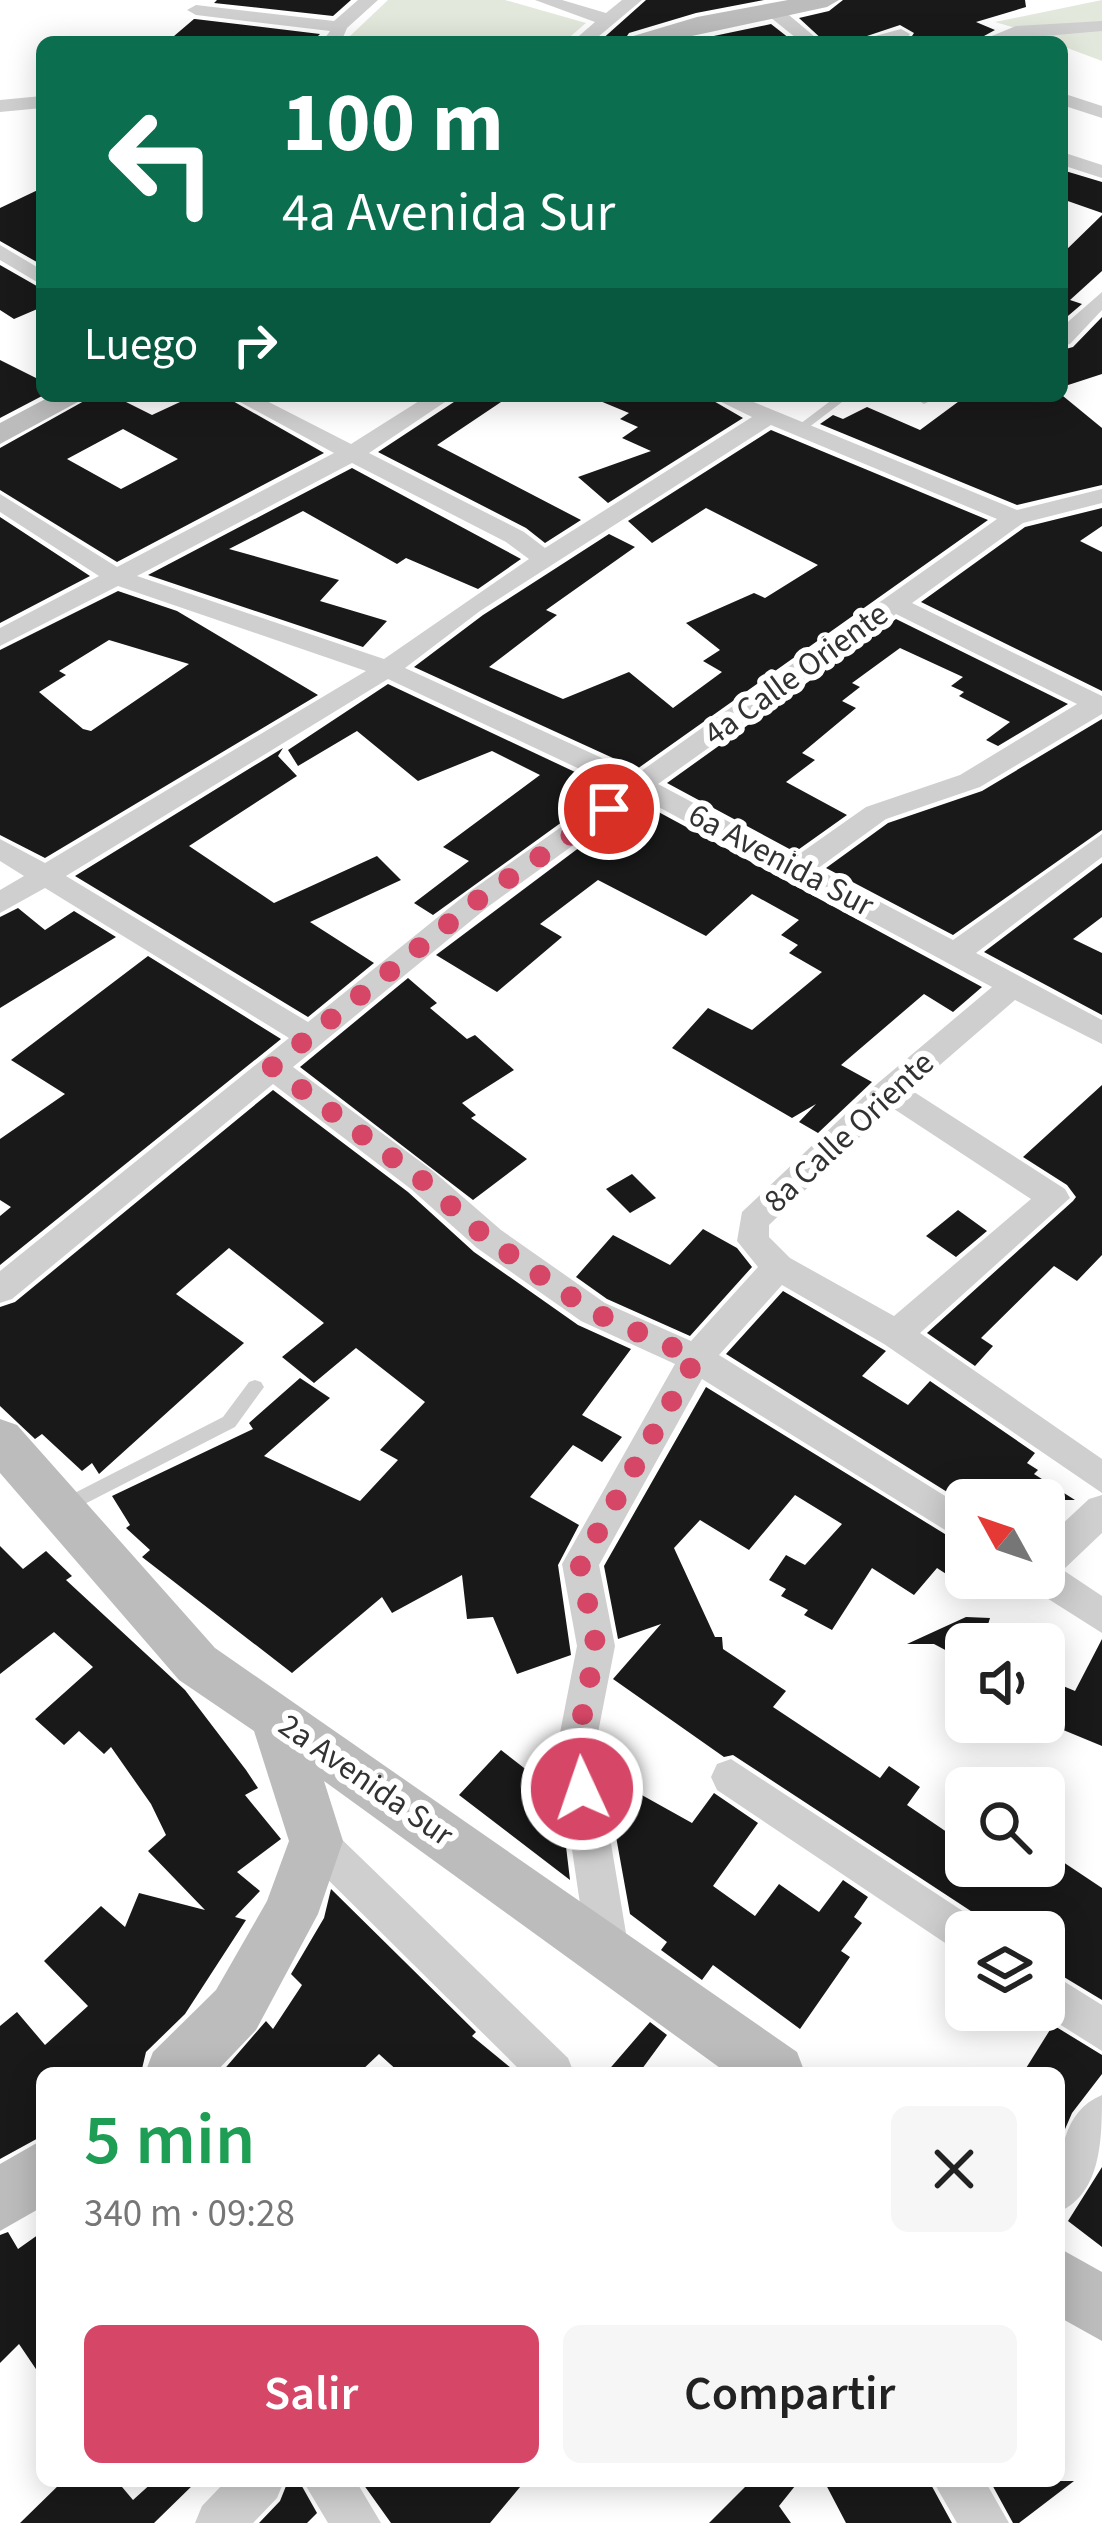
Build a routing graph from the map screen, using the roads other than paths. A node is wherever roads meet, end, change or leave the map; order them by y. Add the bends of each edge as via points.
1 (369, 0) edge
2 (544, 0) edge
3 (633, 0) edge
4 (827, 0) edge
5 (771, 9) junction
6 (191, 13) edge
7 (610, 20) junction
8 (1102, 26) edge
9 (902, 34) dead end
10 (326, 36) edge
11 (340, 36) edge
12 (589, 36) edge
13 (659, 36) edge
14 (805, 36) edge
15 (892, 36) edge
16 (1002, 36) edge
17 (1068, 101) edge
18 (36, 103) edge
19 (0, 106) edge
20 (1102, 112) edge
21 (1068, 160) edge
22 (1102, 172) edge
23 (0, 251) edge
24 (36, 269) edge
25 (36, 270) edge
26 (0, 280) edge
27 (1102, 298) edge
28 (1068, 333) edge
29 (1102, 337) edge
30 (63, 402) edge
31 (251, 402) edge
32 (433, 402) edge
33 (734, 402) edge
34 (836, 402) edge
35 (768, 417) junction
36 (800, 428) junction
37 (0, 435) edge
38 (351, 454) junction
39 (1102, 496) edge
40 (0, 500) edge
41 (1015, 518) junction
42 (546, 560) junction
43 (116, 577) junction
44 (893, 603) junction
45 (0, 638) edge
46 (387, 669) junction
47 (1099, 705) edge
48 (642, 787) junction
49 (1102, 843) edge
50 (0, 848) edge
51 (797, 869) junction
52 (44, 878) junction
53 (0, 902) edge
54 (957, 952) junction
55 (1013, 985) junction
56 (1102, 1033) edge
57 (310, 1037) junction
58 (272, 1067) junction
59 (890, 1090) junction
60 (778, 1267) junction
61 (0, 1290) edge
62 (896, 1334) junction
63 (696, 1358) junction
64 (255, 1387) dead end
65 (0, 1439) edge
66 (1102, 1478) edge
67 (57, 1510) junction
68 (1102, 1510) edge
69 (945, 1515) edge
70 (1065, 1544) edge
71 (1065, 1591) edge
72 (1102, 1616) edge
73 (276, 1716) junction
74 (731, 1777) dead end
75 (316, 1841) junction
76 (945, 1923) edge
77 (608, 1951) junction
78 (1065, 2004) edge
79 (1102, 2030) edge
80 (180, 2067) edge
81 (547, 2067) edge
82 (768, 2067) edge
83 (1102, 2117) edge
84 (36, 2174) edge
85 (1065, 2180) edge
86 (0, 2201) edge
87 (1065, 2283) edge
88 (1102, 2310) edge
89 (254, 2487) edge
90 (331, 2487) edge
91 (961, 2487) edge
92 (219, 2523) edge
93 (357, 2523) edge
94 (985, 2523) edge

1 - 11 street
2 - 7 street
3 - 7 street
4 - 5 main road
5 - 13 main road
5 - 14 street
6 - 10 street
7 - 12 street
8 - 16 street
9 - 15 street
17 - 20 street
18 - 19 street
21 - 22 street
23 - 24 street
25 - 26 street
27 - 28 street
28 - 29 street
30 - 37 main road
31 - 38 street
32 - 38 street
33 - 35 street
34 - 36 lane
35 - 36 street
35 - 42 street
36 - 41 street
38 - 42 street
38 - 43 street
39 - 41 street, 4a Calle Oriente
40 - 43 street, 6a Avenida Sur
41 - 44 street, 4a Calle Oriente
42 - 46 street
43 - 45 street
43 - 46 street, 6a Avenida Sur
44 - 47 street
44 - 48 street, 4a Calle Oriente
46 - 48 street, 6a Avenida Sur
46 - 52 street
47 - 51 street via 970,781 876,813
48 - 51 street, 6a Avenida Sur
48 - 57 street, 4a Calle Oriente via 479,899
49 - 54 street
50 - 52 street
51 - 54 street, 6a Avenida Sur
52 - 53 street
52 - 57 street
54 - 55 street, 6a Avenida Sur
55 - 56 street, 6a Avenida Sur
55 - 59 street, 8a Calle Oriente
57 - 58 street, 4a Calle Oriente
58 - 61 street, 4a Calle Oriente
58 - 63 street via 593,1312
59 - 60 street, 8a Calle Oriente via 754,1221 753,1241
59 - 62 street via 1054,1198
60 - 62 street
60 - 63 street, 8a Calle Oriente
62 - 66 street
63 - 69 street
63 - 77 street, 8a Calle Oriente via 580,1564 596,1646 576,1748
64 - 67 lane via 230,1422
65 - 67 main road, 2a Avenida Sur
67 - 73 main road, 2a Avenida Sur via 197,1664
68 - 70 street
71 - 72 street
73 - 75 main road
73 - 77 main road, 2a Avenida Sur
74 - 76 street
75 - 80 main road via 290,1913 236,2010
75 - 81 street
77 - 82 main road, 2a Avenida Sur
78 - 79 street
83 - 85 street
84 - 86 main road
87 - 88 main road
89 - 92 street
90 - 93 street
91 - 94 street

